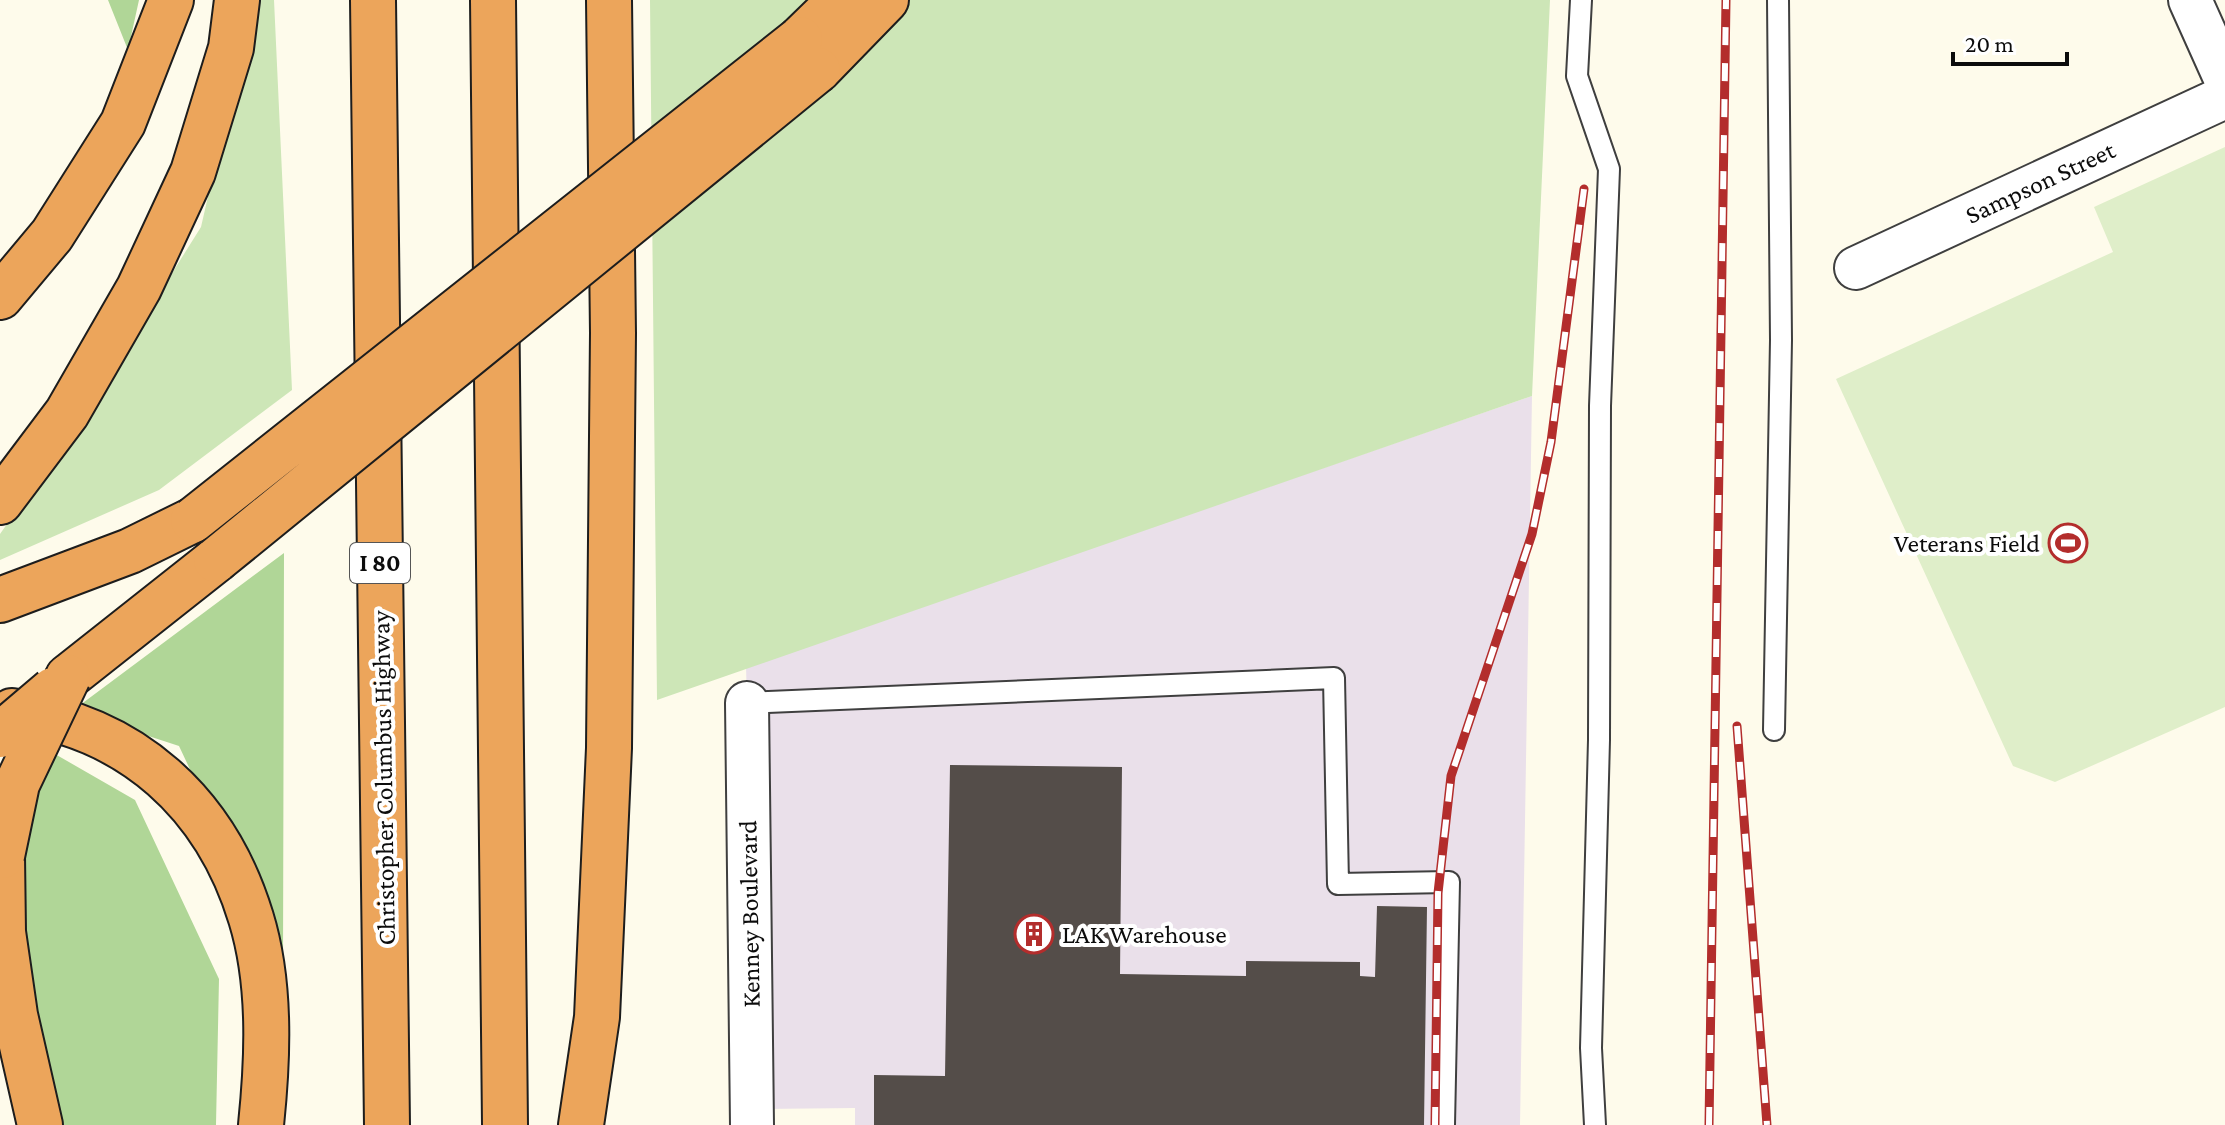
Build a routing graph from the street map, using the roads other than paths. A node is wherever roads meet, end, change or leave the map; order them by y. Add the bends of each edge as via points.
1 (171, 0) edge
2 (237, 0) edge
3 (373, 0) edge
4 (493, 0) edge
5 (609, 0) edge
6 (840, 0) edge
7 (886, 0) edge
8 (1581, 0) edge
9 (1778, 0) edge
10 (2190, 0) edge
11 (809, 54) junction
12 (2225, 78) edge
13 (2225, 97) edge
14 (1856, 268) dead end
15 (0, 297) edge
16 (0, 502) edge
17 (0, 600) edge
18 (68, 677) junction
19 (747, 703) joint
20 (0, 709) edge
21 (1774, 730) dead end
22 (0, 735) edge
23 (40, 1125) edge
24 (261, 1125) edge
25 (387, 1125) edge
26 (505, 1125) edge
27 (581, 1125) edge
28 (752, 1125) edge
29 (1444, 1125) edge
30 (1595, 1125) edge

1 - 15 highway via 123,123 52,235
2 - 16 highway via 231,48 193,172 139,288 67,413
3 - 25 highway, Christopher Columbus Highway / I 80
4 - 26 highway
5 - 27 highway via 609,748 597,1017
6 - 11 highway
7 - 11 highway
8 - 30 lane via 1577,76 1609,169 1600,406 1591,1048
9 - 21 lane via 1781,340
10 - 12 street
11 - 17 highway, bridge via 193,520 130,551
11 - 18 highway, bridge via 216,560
13 - 14 street, Sampson Street
18 - 22 highway, bridge
18 - 23 highway, bridge via 17,784 2,856 3,932
19 - 28 street, Kenney Boulevard
19 - 29 lane via 1334,678 1338,884 1449,882
20 - 24 highway via 36,714 117,741 175,784 219,845 251,918 265,998

